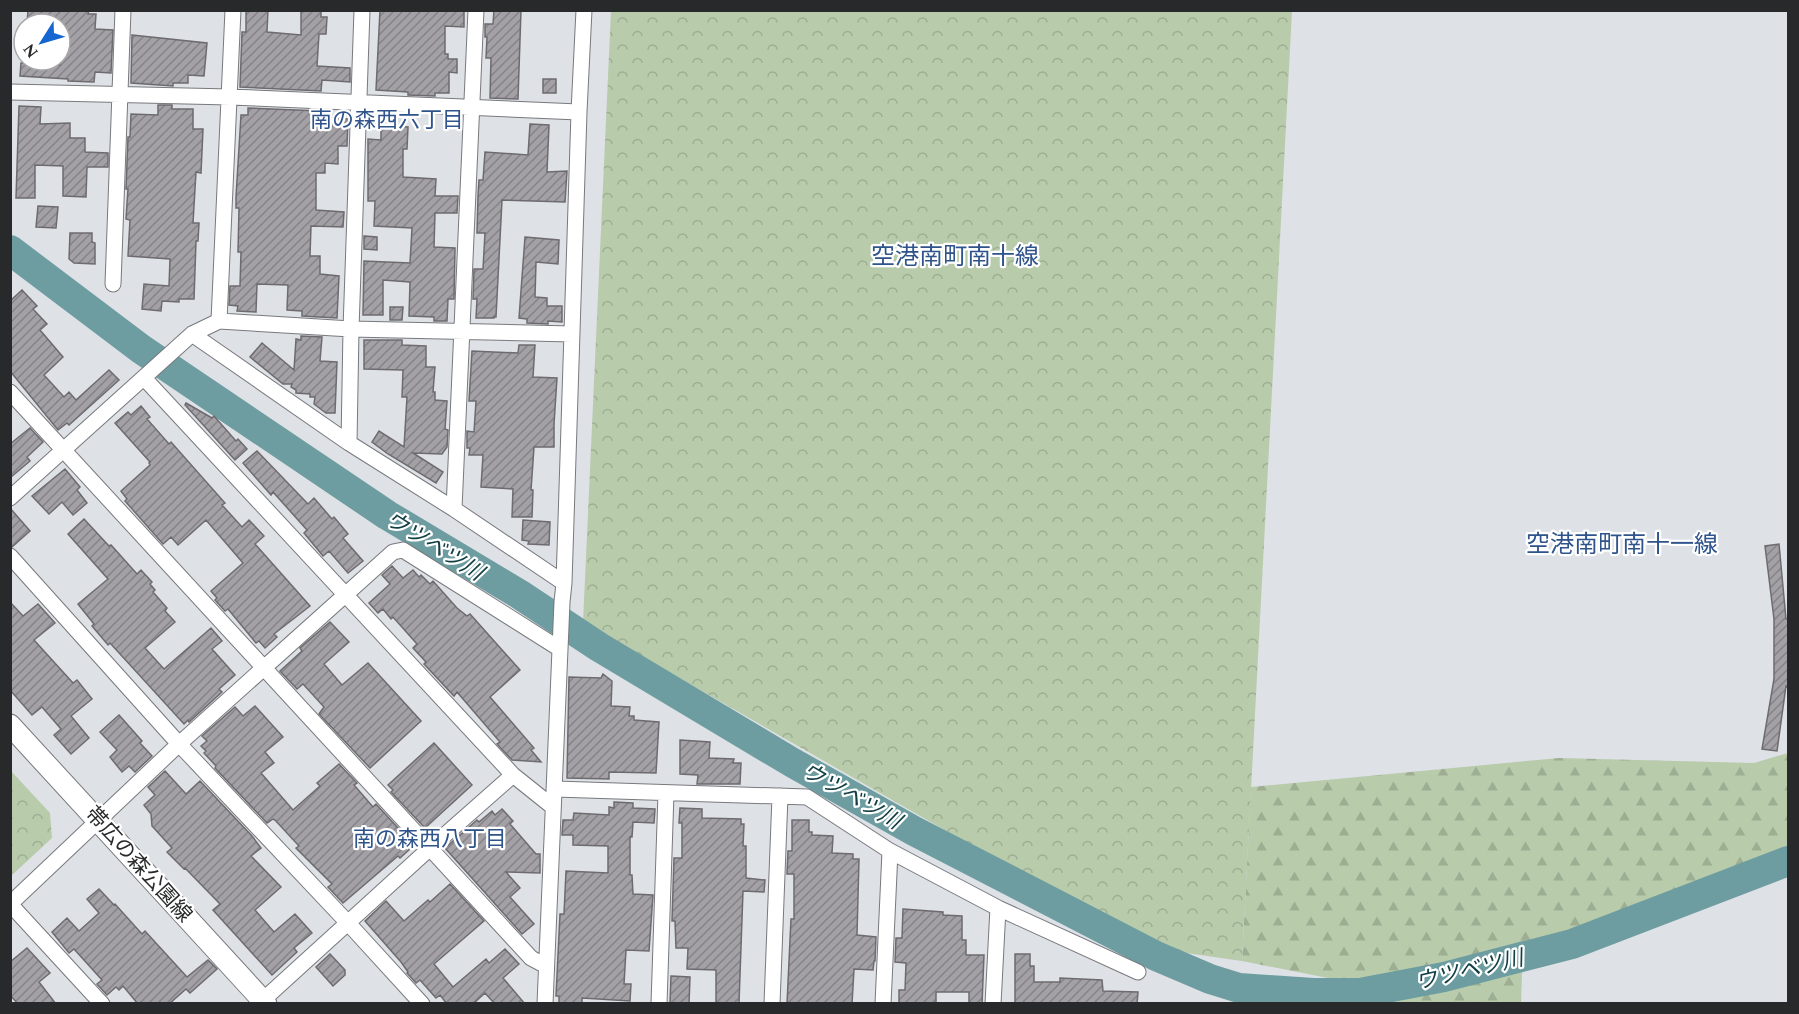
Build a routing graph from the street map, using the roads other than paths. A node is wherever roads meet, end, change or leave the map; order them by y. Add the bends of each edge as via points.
1 (123, 10) edge
2 (233, 10) edge
3 (362, 10) edge
4 (476, 10) edge
5 (584, 10) edge
6 (10, 92) edge
7 (119, 93) junction
8 (230, 97) junction
9 (358, 103) junction
10 (472, 108) junction
11 (579, 112) junction
12 (113, 284) dead end
13 (219, 321) junction
14 (351, 329) junction
15 (461, 331) junction
16 (192, 334) junction
17 (573, 334) junction
18 (149, 374) junction
19 (10, 392) edge
20 (349, 443) junction
21 (64, 449) junction
22 (10, 498) edge
23 (454, 509) junction
24 (10, 556) edge
25 (564, 583) junction
26 (346, 595) junction
27 (560, 645) junction
28 (262, 668) junction
29 (10, 725) edge
30 (178, 744) junction
31 (513, 775) junction
32 (555, 789) junction
33 (666, 793) junction
34 (780, 796) junction
35 (553, 807) junction
36 (98, 819) junction
37 (429, 849) junction
38 (890, 850) junction
39 (10, 904) edge
40 (998, 908) junction
41 (348, 923) junction
42 (546, 966) junction
43 (1138, 972) dead end
44 (265, 1002) edge
45 (102, 1004) edge
46 (422, 1004) edge
47 (545, 1004) edge
48 (659, 1004) edge
49 (772, 1004) edge
50 (883, 1004) edge
51 (993, 1004) edge

1 - 7 street
2 - 8 street
3 - 9 street
4 - 10 street
5 - 11 street
6 - 7 street
7 - 8 street
7 - 12 street
8 - 9 street
8 - 13 street
9 - 10 street
9 - 14 street
10 - 11 street
10 - 15 street
11 - 17 street
13 - 14 street
13 - 16 street
14 - 15 street
14 - 20 street
15 - 17 street
15 - 23 street
16 - 18 street
16 - 20 street
17 - 25 street
18 - 21 street
18 - 26 street
19 - 21 street
20 - 23 street
21 - 22 street
21 - 28 street
23 - 25 street
24 - 30 street
25 - 27 street
26 - 27 street via 393,552 403,550
26 - 28 street
26 - 31 street
27 - 32 street
28 - 30 street
28 - 37 street
29 - 36 main road, 帯広の森公園線
30 - 36 street
30 - 41 street
31 - 35 street
31 - 37 street
32 - 33 street
32 - 35 street
33 - 34 street
33 - 48 street
34 - 38 street via 807,797
34 - 49 street
35 - 42 street
36 - 39 street
36 - 44 main road, 帯広の森公園線
37 - 41 street
37 - 42 street via 531,958
38 - 40 street
38 - 50 street
39 - 45 street
40 - 43 street
40 - 51 street
41 - 44 street
41 - 46 street
42 - 47 street

